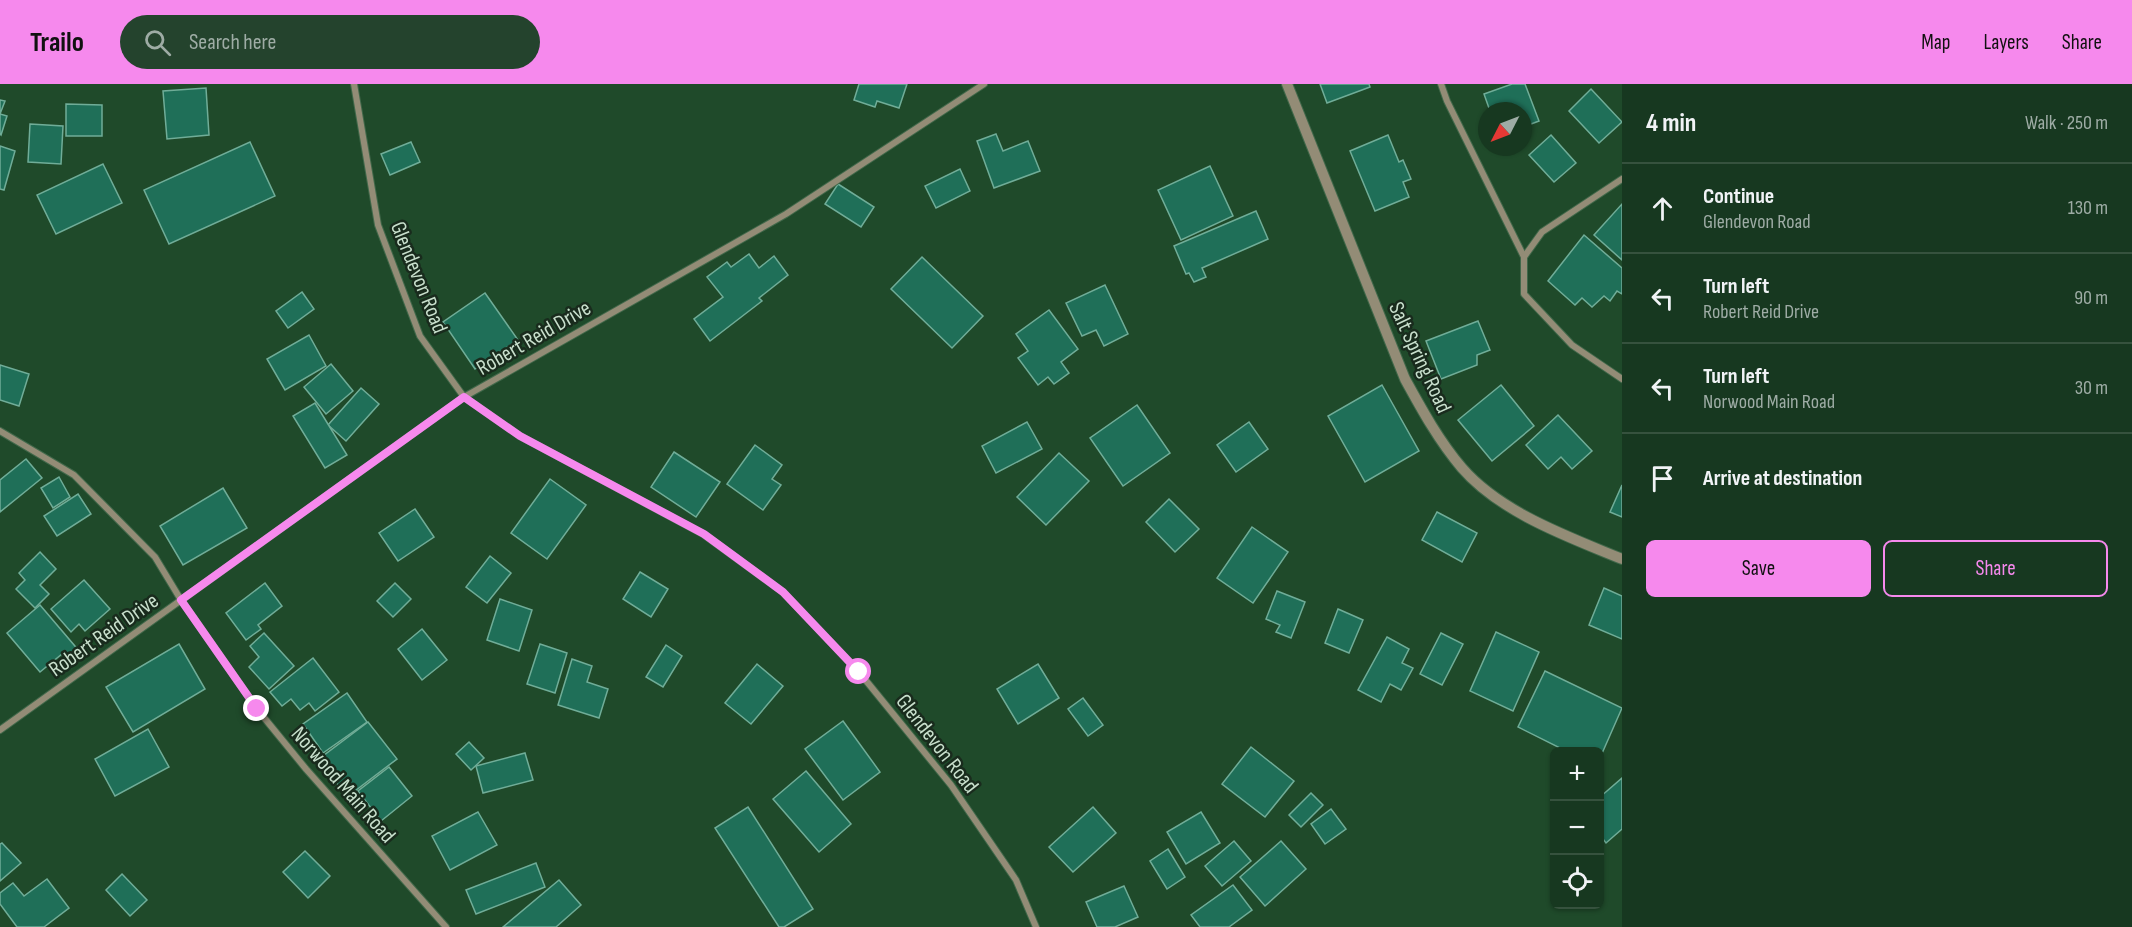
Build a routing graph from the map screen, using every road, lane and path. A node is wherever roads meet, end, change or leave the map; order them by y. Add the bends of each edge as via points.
1 (354, 84) edge
2 (984, 84) edge
3 (1287, 84) edge
4 (1441, 84) edge
5 (1622, 178) edge
6 (1524, 257) junction
7 (1622, 380) edge
8 (464, 397) junction
9 (0, 431) edge
10 (1622, 559) edge
11 (181, 600) junction
12 (0, 730) edge
13 (446, 927) edge
14 (1036, 927) edge

1 - 8 street, Glendevon Road via 378,225 420,336
2 - 8 street, Robert Reid Drive via 786,214
3 - 10 street, Salt Spring Road via 1405,379 1430,425 1464,470 1503,503 1548,528
4 - 6 street
5 - 6 street via 1542,232
6 - 7 street via 1524,294 1572,345
8 - 11 street, Robert Reid Drive
8 - 14 street, Glendevon Road via 520,436 704,534 783,592 859,672 951,785 1017,880
9 - 11 street, Norwood Main Road via 74,475 155,557
11 - 12 street, Robert Reid Drive
11 - 13 street, Norwood Main Road via 257,709

